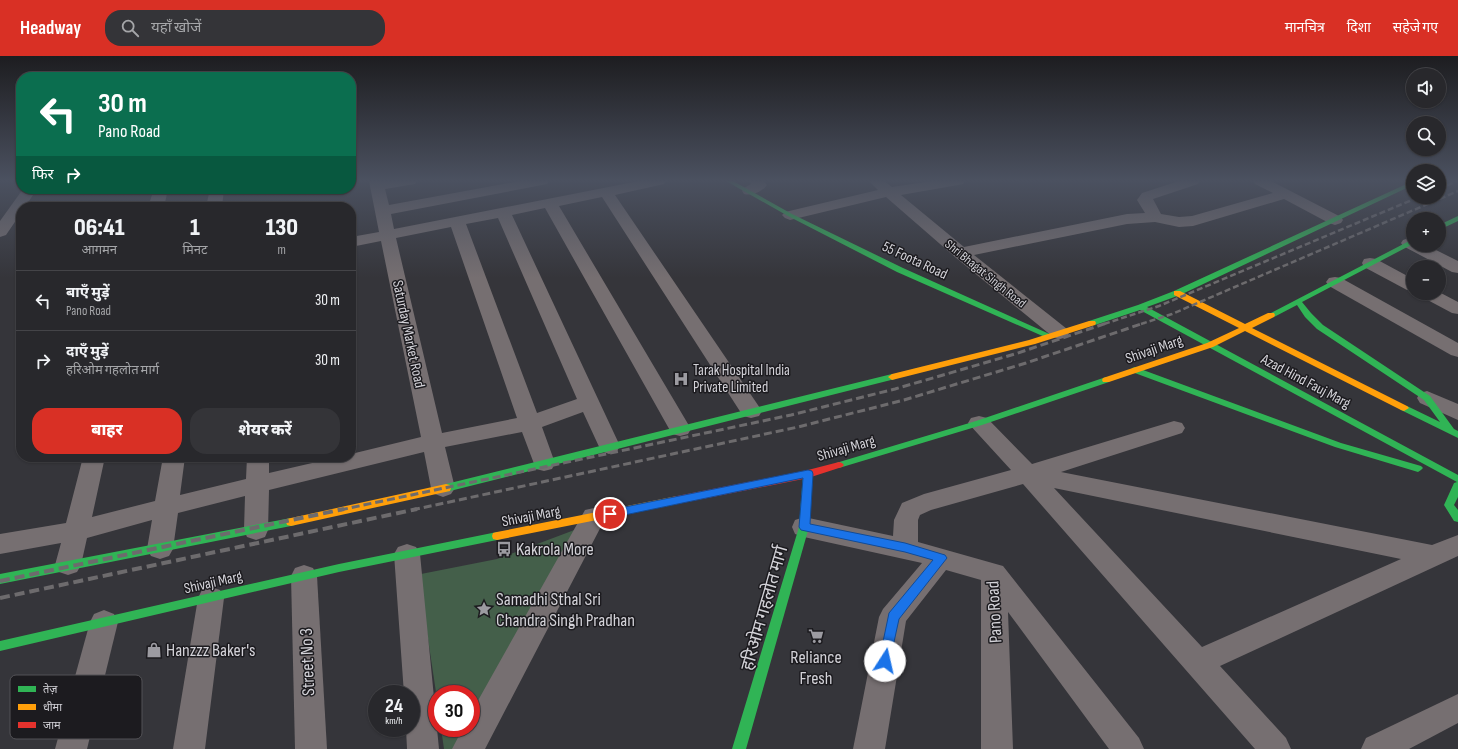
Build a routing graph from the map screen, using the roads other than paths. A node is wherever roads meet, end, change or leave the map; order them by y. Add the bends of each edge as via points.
1 (383, 213) edge
2 (496, 213) edge
3 (504, 213) edge
4 (556, 213) edge
5 (620, 213) edge
6 (797, 213) edge
7 (914, 213) edge
8 (1153, 213) edge
9 (1219, 213) edge
10 (1322, 213) edge
11 (1348, 213) edge
12 (790, 215) joint
13 (1155, 217) junction
14 (5, 218) edge
15 (1458, 218) edge
16 (1334, 220) junction
17 (458, 221) junction
18 (1446, 224) edge
19 (0, 232) edge
20 (388, 235) junction
21 (356, 241) edge
22 (1406, 245) edge
23 (1429, 252) edge
24 (961, 253) junction
25 (1370, 263) junction
26 (1458, 268) edge
27 (1335, 282) junction
28 (1406, 282) edge
29 (1177, 293) junction
30 (1441, 300) edge
31 (1298, 301) junction
32 (1141, 307) junction
33 (1458, 309) edge
34 (1248, 328) junction
35 (1055, 334) junction
36 (1210, 345) junction
37 (1458, 351) edge
38 (1135, 370) junction
39 (1427, 398) joint
40 (589, 402) junction
41 (751, 411) junction
42 (530, 423) junction
43 (979, 423) junction
44 (1456, 427) edge
45 (1174, 428) dead end
46 (680, 429) junction
47 (433, 442) junction
48 (609, 446) junction
49 (356, 460) edge
50 (93, 462) edge
51 (173, 462) edge
52 (258, 462) edge
53 (349, 462) edge
54 (544, 463) junction
55 (808, 474) junction
56 (1028, 474) junction
57 (1458, 479) edge
58 (257, 484) junction
59 (1458, 486) edge
60 (443, 488) junction
61 (166, 507) junction
62 (594, 517) junction
63 (1458, 518) edge
64 (804, 527) junction
65 (256, 530) junction
66 (76, 531) junction
67 (0, 544) edge
68 (1458, 545) edge
69 (905, 548) junction
70 (160, 549) junction
71 (407, 554) junction
72 (1434, 556) junction
73 (941, 558) junction
74 (68, 565) junction
75 (994, 573) junction
76 (304, 576) junction
77 (0, 579) edge
78 (211, 598) junction
79 (104, 622) junction
80 (0, 646) edge
81 (1197, 663) junction
82 (91, 675) edge
83 (1458, 708) edge
84 (75, 739) edge
85 (72, 749) edge
86 (188, 749) edge
87 (311, 749) edge
88 (423, 749) edge
89 (468, 749) edge
90 (740, 749) edge
91 (869, 749) edge
92 (997, 749) edge
93 (1128, 749) edge
94 (1275, 749) edge
95 (1377, 749) edge

1 - 20 street, Saturday Market Road
2 - 17 street
3 - 40 street
4 - 46 street
5 - 41 street
6 - 12 street
7 - 24 street, Shri Bhagat Singh Road
8 - 13 street
9 - 13 street via 1179,222
10 - 16 street
11 - 16 main road
12 - 35 main road, 55 Foota Road via 900,270
13 - 24 street via 1127,219
14 - 19 street
15 - 18 main road
16 - 29 main road
17 - 20 street
17 - 42 street
20 - 21 street
20 - 47 street, Saturday Market Road
22 - 25 main road, Shivaji Marg
23 - 26 street
24 - 35 street, Shri Bhagat Singh Road
25 - 27 main road, Shivaji Marg
25 - 28 street
27 - 31 main road, Shivaji Marg
27 - 37 street
29 - 32 main road
29 - 34 main road, Azad Hind Fauj Marg
30 - 33 street
31 - 34 main road, Shivaji Marg
31 - 39 main road via 1320,327
32 - 35 main road
32 - 36 main road, Azad Hind Fauj Marg
34 - 36 main road, Shivaji Marg
34 - 44 main road, Azad Hind Fauj Marg
35 - 41 main road via 1032,342
36 - 38 main road, Shivaji Marg
36 - 57 main road, Azad Hind Fauj Marg
38 - 43 main road, Shivaji Marg
38 - 57 main road via 1338,445
39 - 44 street
40 - 42 street
40 - 48 street
41 - 46 main road
42 - 47 street
42 - 54 street
43 - 55 main road, Shivaji Marg
43 - 56 street
45 - 56 street
46 - 48 main road
47 - 49 street
47 - 60 street, Saturday Market Road
48 - 54 main road
50 - 66 street
51 - 61 street
52 - 58 street
53 - 58 street
54 - 60 main road
55 - 62 main road, Shivaji Marg
55 - 64 main road, हरिओम गहलोत मार्ग
56 - 69 street via 924,503 911,509 906,520
56 - 72 street
56 - 81 street
58 - 61 street
58 - 65 street
59 - 63 main road via 1449,506
60 - 65 main road
61 - 66 street
61 - 70 street
62 - 71 main road, Shivaji Marg
62 - 89 street
64 - 69 street, Pano Road
64 - 90 main road, हरिओम गहलोत मार्ग
65 - 70 main road
66 - 67 street
66 - 74 street
68 - 72 street
69 - 73 street, Pano Road
70 - 74 main road
71 - 76 main road, Shivaji Marg
71 - 88 street
72 - 81 street
73 - 75 street, Pano Road
73 - 91 street via 893,617
74 - 77 main road
75 - 92 street, Pano Road
75 - 93 street
76 - 78 main road, Shivaji Marg
76 - 87 street, Street No 3
78 - 79 main road, Shivaji Marg
78 - 86 street
79 - 80 main road, Shivaji Marg
79 - 82 street
81 - 94 street
83 - 95 street
84 - 85 street

